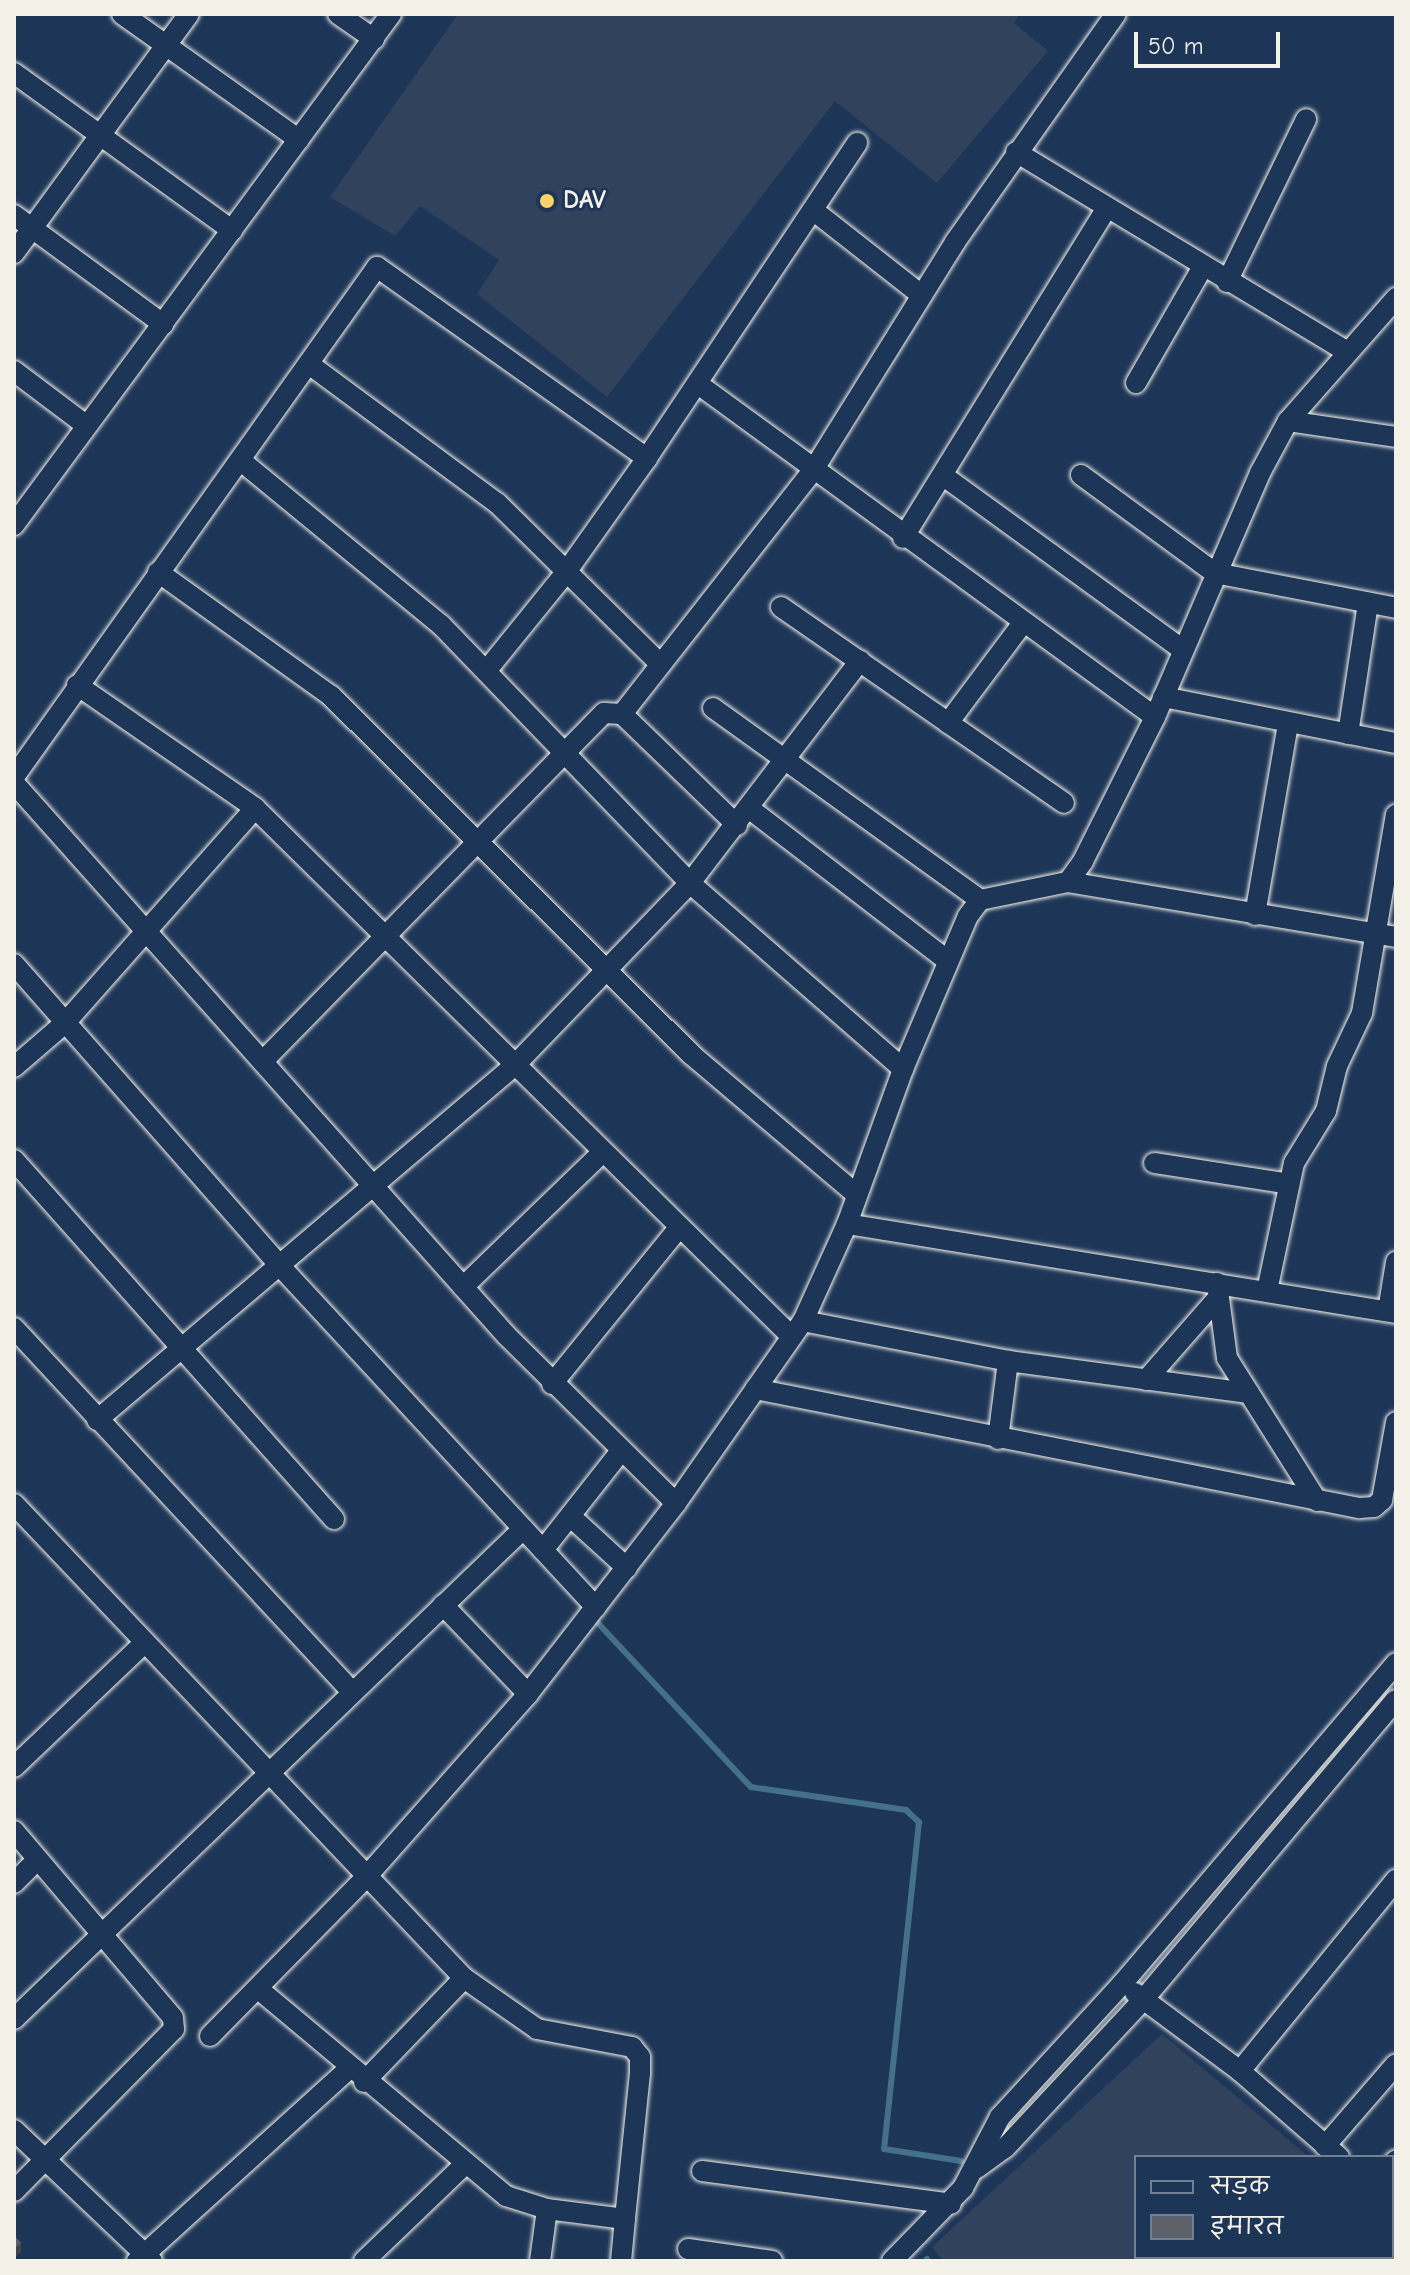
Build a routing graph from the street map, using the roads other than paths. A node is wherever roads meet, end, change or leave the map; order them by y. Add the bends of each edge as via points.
1 (122, 14) edge
2 (189, 14) edge
3 (338, 14) edge
4 (391, 14) edge
5 (1116, 14) edge
6 (374, 39) junction
7 (165, 46) junction
8 (14, 73) edge
9 (1306, 119) dead end
10 (102, 133) junction
11 (299, 140) junction
12 (857, 143) dead end
13 (1016, 152) junction
14 (813, 210) junction
15 (1105, 211) junction
16 (14, 215) edge
17 (32, 228) junction
18 (232, 230) junction
19 (14, 253) edge
20 (1202, 268) junction
21 (1227, 282) junction
22 (920, 294) junction
23 (1396, 298) edge
24 (163, 324) junction
25 (1347, 352) junction
26 (309, 364) junction
27 (14, 371) edge
28 (1136, 383) dead end
29 (698, 384) junction
30 (1288, 421) junction
31 (87, 426) junction
32 (1396, 437) edge
33 (647, 458) junction
34 (240, 460) junction
35 (812, 472) junction
36 (1081, 475) dead end
37 (945, 477) junction
38 (14, 525) edge
39 (903, 538) junction
40 (158, 572) junction
41 (1215, 573) junction
42 (564, 575) junction
43 (1368, 603) junction
44 (781, 607) dead end
45 (1396, 608) edge
46 (1022, 624) junction
47 (1183, 650) junction
48 (860, 661) junction
49 (659, 663) junction
50 (487, 670) junction
51 (77, 685) junction
52 (1163, 697) junction
53 (713, 708) dead end
54 (622, 714) junction
55 (1155, 717) junction
56 (948, 723) junction
57 (1288, 724) junction
58 (1348, 734) junction
59 (1396, 743) edge
60 (568, 754) junction
61 (786, 760) junction
62 (16, 788) edge
63 (1064, 803) dead end
64 (255, 808) junction
65 (1396, 815) edge
66 (743, 817) junction
67 (475, 845) junction
68 (1068, 882) junction
69 (690, 883) junction
70 (980, 900) junction
71 (1255, 915) junction
72 (150, 930) junction
73 (386, 935) junction
74 (1386, 935) edge
75 (947, 960) junction
76 (14, 964) edge
77 (604, 970) junction
78 (65, 1023) junction
79 (264, 1060) junction
80 (514, 1066) junction
81 (14, 1067) edge
82 (903, 1069) junction
83 (602, 1153) junction
84 (14, 1160) edge
85 (1154, 1163) dead end
86 (372, 1184) junction
87 (1289, 1184) junction
88 (857, 1195) junction
89 (847, 1224) junction
90 (679, 1228) junction
91 (1396, 1262) edge
92 (280, 1266) junction
93 (463, 1287) junction
94 (1217, 1291) junction
95 (1267, 1291) junction
96 (1392, 1312) edge
97 (14, 1328) edge
98 (797, 1329) junction
99 (184, 1351) junction
100 (1008, 1361) junction
101 (1146, 1380) junction
102 (552, 1384) junction
103 (755, 1389) junction
104 (1249, 1393) junction
105 (97, 1420) junction
106 (1396, 1422) edge
107 (998, 1439) junction
108 (620, 1452) junction
109 (1317, 1501) junction
110 (676, 1503) junction
111 (14, 1504) edge
112 (570, 1516) junction
113 (334, 1519) dead end
114 (523, 1529) junction
115 (543, 1550) junction
116 (627, 1568) junction
117 (443, 1605) junction
118 (596, 1607) junction
119 (143, 1644) junction
120 (1396, 1663) edge
121 (352, 1692) junction
122 (528, 1694) junction
123 (1396, 1700) edge
124 (14, 1767) edge
125 (268, 1777) junction
126 (14, 1831) edge
127 (37, 1860) junction
128 (367, 1876) junction
129 (1396, 1880) edge
130 (14, 1883) edge
131 (102, 1939) junction
132 (464, 1978) junction
133 (1122, 1984) junction
134 (258, 1989) junction
135 (1143, 2000) junction
136 (14, 2019) edge
137 (210, 2036) dead end
138 (1396, 2064) edge
139 (1240, 2071) junction
140 (357, 2076) junction
141 (14, 2130) edge
142 (1332, 2152) edge
143 (47, 2160) junction
144 (464, 2165) junction
145 (977, 2168) junction
146 (702, 2171) dead end
147 (14, 2191) edge
148 (951, 2204) junction
149 (547, 2209) junction
150 (625, 2219) junction
151 (688, 2249) dead end
152 (145, 2259) edge
153 (364, 2261) edge
154 (540, 2261) edge
155 (621, 2261) edge
156 (772, 2261) edge
157 (892, 2261) edge

1 - 7 street
2 - 7 street
3 - 6 street
4 - 6 street
5 - 13 street
6 - 11 street
7 - 10 street
7 - 11 street
8 - 10 street
9 - 21 street
10 - 17 street
10 - 18 street
11 - 18 street
12 - 14 street
13 - 15 street
13 - 22 street
14 - 22 street
14 - 29 street
15 - 20 street
15 - 37 street
16 - 17 street
17 - 19 street
17 - 24 street
18 - 24 street
20 - 21 street
20 - 28 street
21 - 25 street
22 - 35 street
23 - 25 street
24 - 31 street
25 - 30 street
26 - 33 street via 370,275 383,267
26 - 34 street
26 - 42 street via 471,482
27 - 31 street
29 - 33 street
29 - 35 street
30 - 32 street
30 - 41 street
31 - 38 street
33 - 42 street
34 - 40 street
34 - 50 street via 406,594
35 - 39 street
35 - 49 street
36 - 41 street
37 - 39 street
37 - 47 street
39 - 46 street
40 - 51 street
40 - 67 street via 331,696
41 - 43 street
41 - 47 street
42 - 49 street
42 - 50 street
43 - 45 street
43 - 58 street
44 - 48 street
46 - 55 street
46 - 56 street
47 - 52 street
48 - 56 street
48 - 61 street
49 - 54 street
50 - 60 street
51 - 62 street
51 - 64 street
52 - 55 street
52 - 57 street
53 - 61 street
54 - 60 street via 604,713
54 - 66 street
55 - 68 street
56 - 63 street
57 - 58 street
57 - 71 street
58 - 59 street
60 - 67 street
60 - 69 street
61 - 66 street
61 - 70 street
62 - 72 street
64 - 72 street
64 - 73 street
65 - 74 street
66 - 69 street
66 - 75 street
67 - 73 street
67 - 77 street
68 - 70 street
68 - 71 street
69 - 77 street
69 - 82 street
70 - 75 street
71 - 74 street
72 - 78 street
72 - 79 street
73 - 79 street
73 - 80 street
74 - 87 street via 1360,1022 1337,1066 1326,1111 1299,1147
75 - 82 street
76 - 78 street
77 - 80 street
77 - 88 street via 692,1055
78 - 81 street
78 - 92 street
79 - 86 street
80 - 83 street
80 - 86 street
82 - 88 street
83 - 90 street
83 - 93 street
84 - 99 street
85 - 87 street
86 - 92 street
86 - 93 street
87 - 95 street
88 - 89 street
89 - 94 street
89 - 98 street
90 - 98 street
90 - 102 street
91 - 96 street
92 - 99 street
92 - 114 street
93 - 102 street
94 - 95 street
94 - 101 street
94 - 104 street via 1227,1358
95 - 96 street
97 - 105 street
98 - 100 street
98 - 103 street
99 - 105 street
99 - 113 street
100 - 101 street
100 - 107 street
101 - 104 street
102 - 108 street
103 - 107 street
103 - 110 street
104 - 109 street
105 - 121 street
106 - 109 street via 1382,1500 1359,1508
107 - 109 street
108 - 110 street
108 - 112 street
110 - 116 street
111 - 119 street
112 - 115 street
112 - 116 street
114 - 115 street
114 - 117 street
115 - 118 street
116 - 118 street
117 - 121 street
117 - 122 street
118 - 122 street
119 - 124 street
119 - 125 street
120 - 133 street
121 - 125 street
122 - 128 street
123 - 135 street
125 - 128 street
125 - 131 street
126 - 127 street
127 - 130 street
127 - 131 street
128 - 132 street
128 - 134 street
129 - 139 street
131 - 136 street
131 - 143 street via 168,2012 174,2029
132 - 140 street
132 - 150 street via 522,2022 616,2041 640,2057 636,2150
133 - 135 street
133 - 145 street via 1000,2117
134 - 137 street
134 - 140 street
135 - 139 street
135 - 145 street via 1005,2148
138 - 142 street
139 - 142 street
140 - 144 street
140 - 152 street
141 - 143 street
143 - 147 street
143 - 152 street
144 - 149 street via 506,2196
144 - 153 street
145 - 148 street
146 - 148 street
148 - 157 street
149 - 150 street
149 - 154 street
150 - 155 street
151 - 156 street

